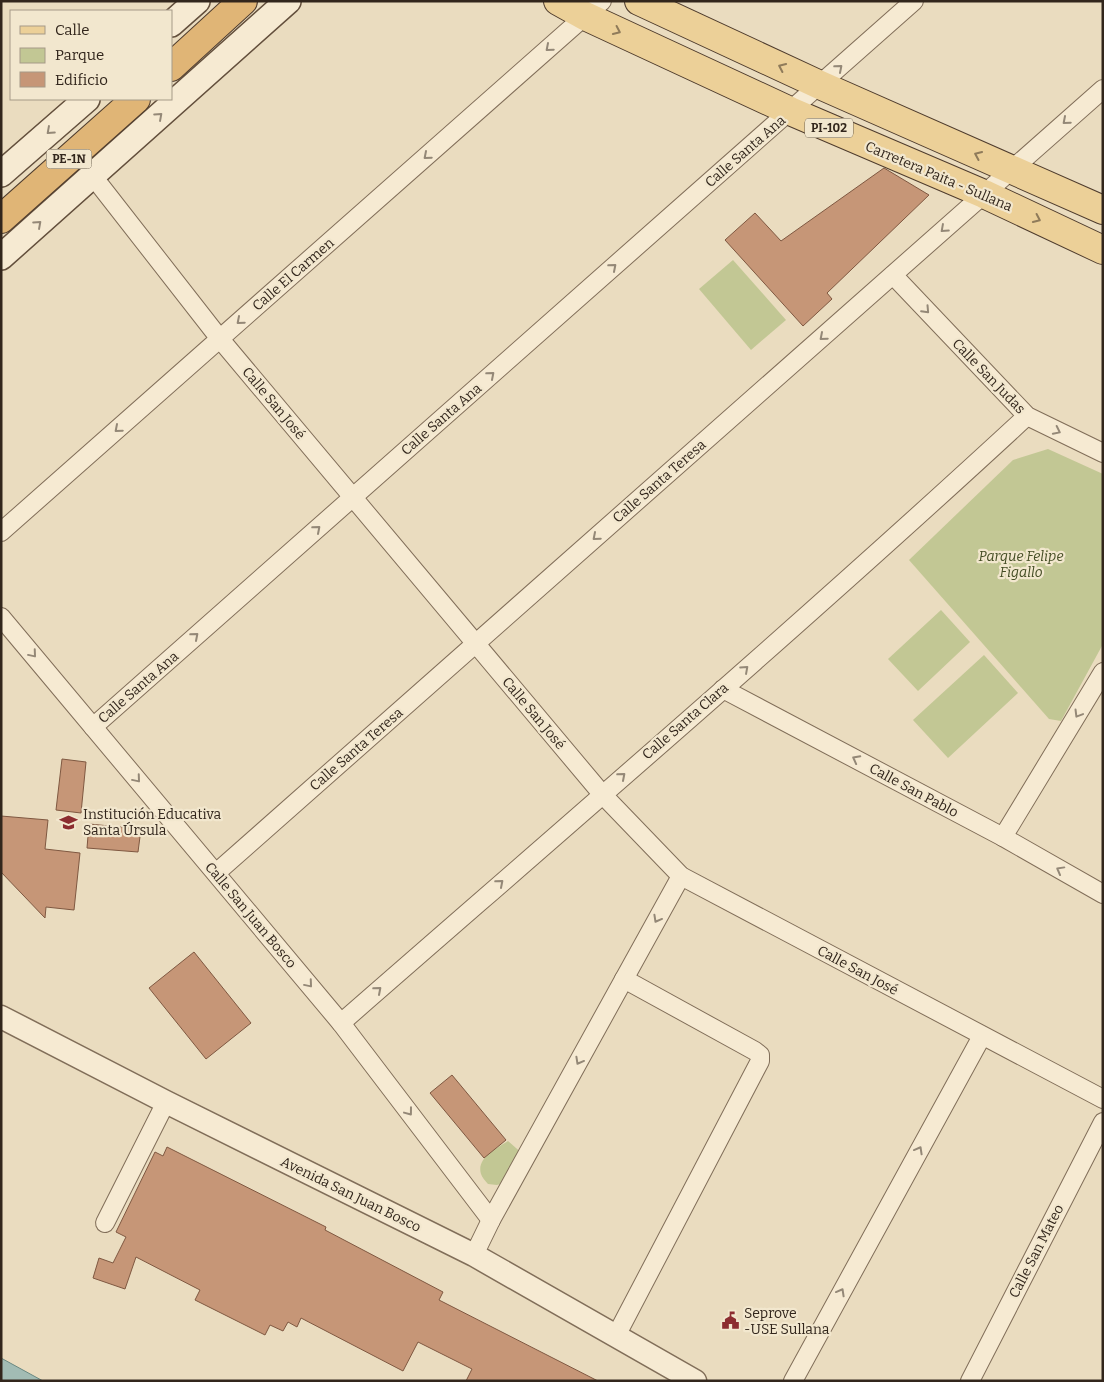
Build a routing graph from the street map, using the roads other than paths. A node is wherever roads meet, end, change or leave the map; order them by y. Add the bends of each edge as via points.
1 (197, 1) edge
2 (243, 1) edge
3 (250, 1) edge
4 (288, 1) edge
5 (558, 1) edge
6 (639, 1) edge
7 (914, 1) edge
8 (594, 9) edge
9 (172, 23) edge
10 (196, 44) junction
11 (172, 66) edge
12 (820, 85) junction
13 (1103, 89) edge
14 (86, 100) edge
15 (135, 100) edge
16 (790, 112) junction
17 (1012, 170) junction
18 (1, 174) edge
19 (92, 175) junction
20 (984, 194) junction
21 (1103, 210) edge
22 (1, 219) edge
23 (1103, 250) edge
24 (1, 257) edge
25 (893, 275) junction
26 (220, 339) junction
27 (1026, 416) junction
28 (1103, 453) edge
29 (353, 497) junction
30 (1, 532) edge
31 (1, 617) edge
32 (475, 643) junction
33 (1103, 672) edge
34 (723, 688) junction
35 (93, 727) junction
36 (602, 794) junction
37 (1003, 837) junction
38 (216, 873) junction
39 (681, 876) junction
40 (1103, 894) edge
41 (624, 979) junction
42 (1, 1018) edge
43 (341, 1022) junction
44 (982, 1036) junction
45 (1103, 1099) edge
46 (166, 1102) junction
47 (1103, 1122) edge
48 (492, 1220) junction
49 (105, 1223) dead end
50 (474, 1255) junction
51 (616, 1336) junction
52 (694, 1381) edge
53 (792, 1381) edge
54 (970, 1381) edge

1 - 9 main road
2 - 10 highway
3 - 10 highway
19 -> 4 main road
5 - 8 main road, Carretera Paita - Sullana / PI-102
12 -> 6 main road, PI-102
12 -> 7 street, Calle Santa Ana
8 -> 16 main road, Carretera Paita - Sullana / PI-102
8 -> 26 street, Calle El Carmen
10 - 11 highway
12 - 16 street, Calle Santa Ana
17 -> 12 main road, PI-102
13 -> 17 street, Calle Santa Teresa
14 -> 18 main road
15 - 22 highway, PE-1N
16 - 20 main road, Carretera Paita - Sullana / PI-102
29 -> 16 street, Calle Santa Ana
17 - 20 street, Calle Santa Teresa
17 - 21 main road, PI-102
24 -> 19 main road
19 - 26 street, Calle San José
20 -> 23 main road, Carretera Paita - Sullana / PI-102
20 -> 25 street, Calle Santa Teresa
25 -> 27 street, Calle San Judas
25 -> 32 street, Calle Santa Teresa
26 - 29 street, Calle San José
26 -> 30 street, Calle El Carmen
27 -> 28 street, Calle San Judas
34 -> 27 street, Calle Santa Clara via 952,486
29 - 32 street, Calle San José
35 -> 29 street, Calle Santa Ana
31 -> 35 street, Calle San Juan Bosco
32 - 36 street, Calle San José
32 - 38 street, Calle Santa Teresa
33 -> 37 street
36 -> 34 street, Calle Santa Clara
37 -> 34 street, Calle San Pablo
35 -> 38 street, Calle San Juan Bosco
36 - 39 street, Calle San José
43 -> 36 street, Calle Santa Clara
40 -> 37 street, Calle San Pablo
38 -> 43 street, Calle San Juan Bosco
39 -> 41 street
39 - 44 street, Calle San José
41 -> 48 street
41 - 51 street via 755,1051 760,1055 760,1061
42 - 46 street, Avenida San Juan Bosco
43 -> 48 street, Calle San Juan Bosco
44 - 45 street, Calle San José
53 -> 44 street
46 - 49 street
46 - 50 street, Avenida San Juan Bosco
47 - 54 street, Calle San Mateo
48 - 50 street
50 - 51 street, Avenida San Juan Bosco
51 - 52 street, Avenida San Juan Bosco

